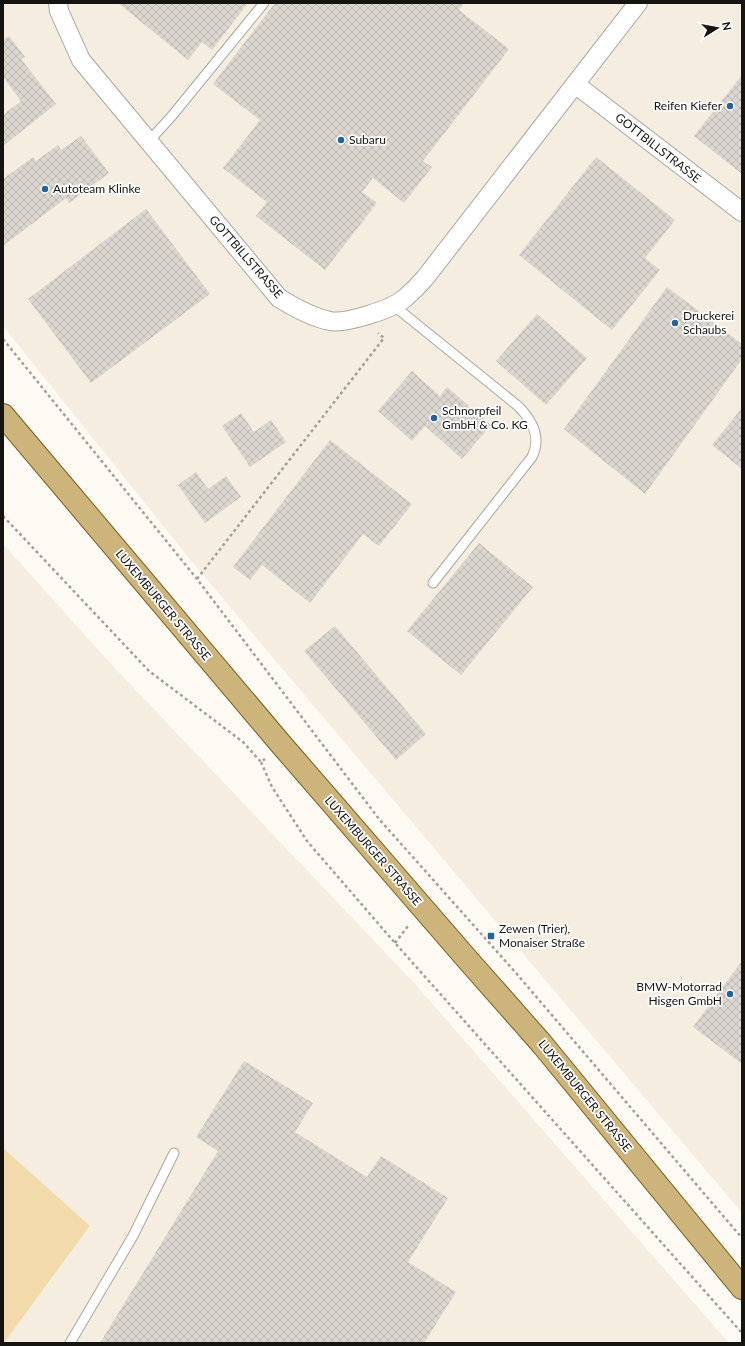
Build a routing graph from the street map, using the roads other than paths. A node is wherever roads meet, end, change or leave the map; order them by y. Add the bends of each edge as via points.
1 (58, 3) edge
2 (264, 3) edge
3 (638, 3) edge
4 (575, 84) junction
5 (148, 141) junction
6 (742, 212) edge
7 (393, 305) junction
8 (3, 415) edge
9 (433, 583) dead end
10 (174, 1153) dead end
11 (742, 1288) edge
12 (70, 1343) edge

1 - 5 street, GOTTBILLSTRASSE via 59,11 81,60
2 - 5 lane via 171,117
3 - 4 street, GOTTBILLSTRASSE
4 - 6 street, GOTTBILLSTRASSE
4 - 7 street, GOTTBILLSTRASSE via 425,278 405,299
5 - 7 street, GOTTBILLSTRASSE via 279,298 304,313 331,321 358,318
7 - 9 lane via 518,406 527,415 537,442 532,457
8 - 11 main road, LUXEMBURGER STRASSE via 280,743 542,1044
10 - 12 lane via 133,1236

